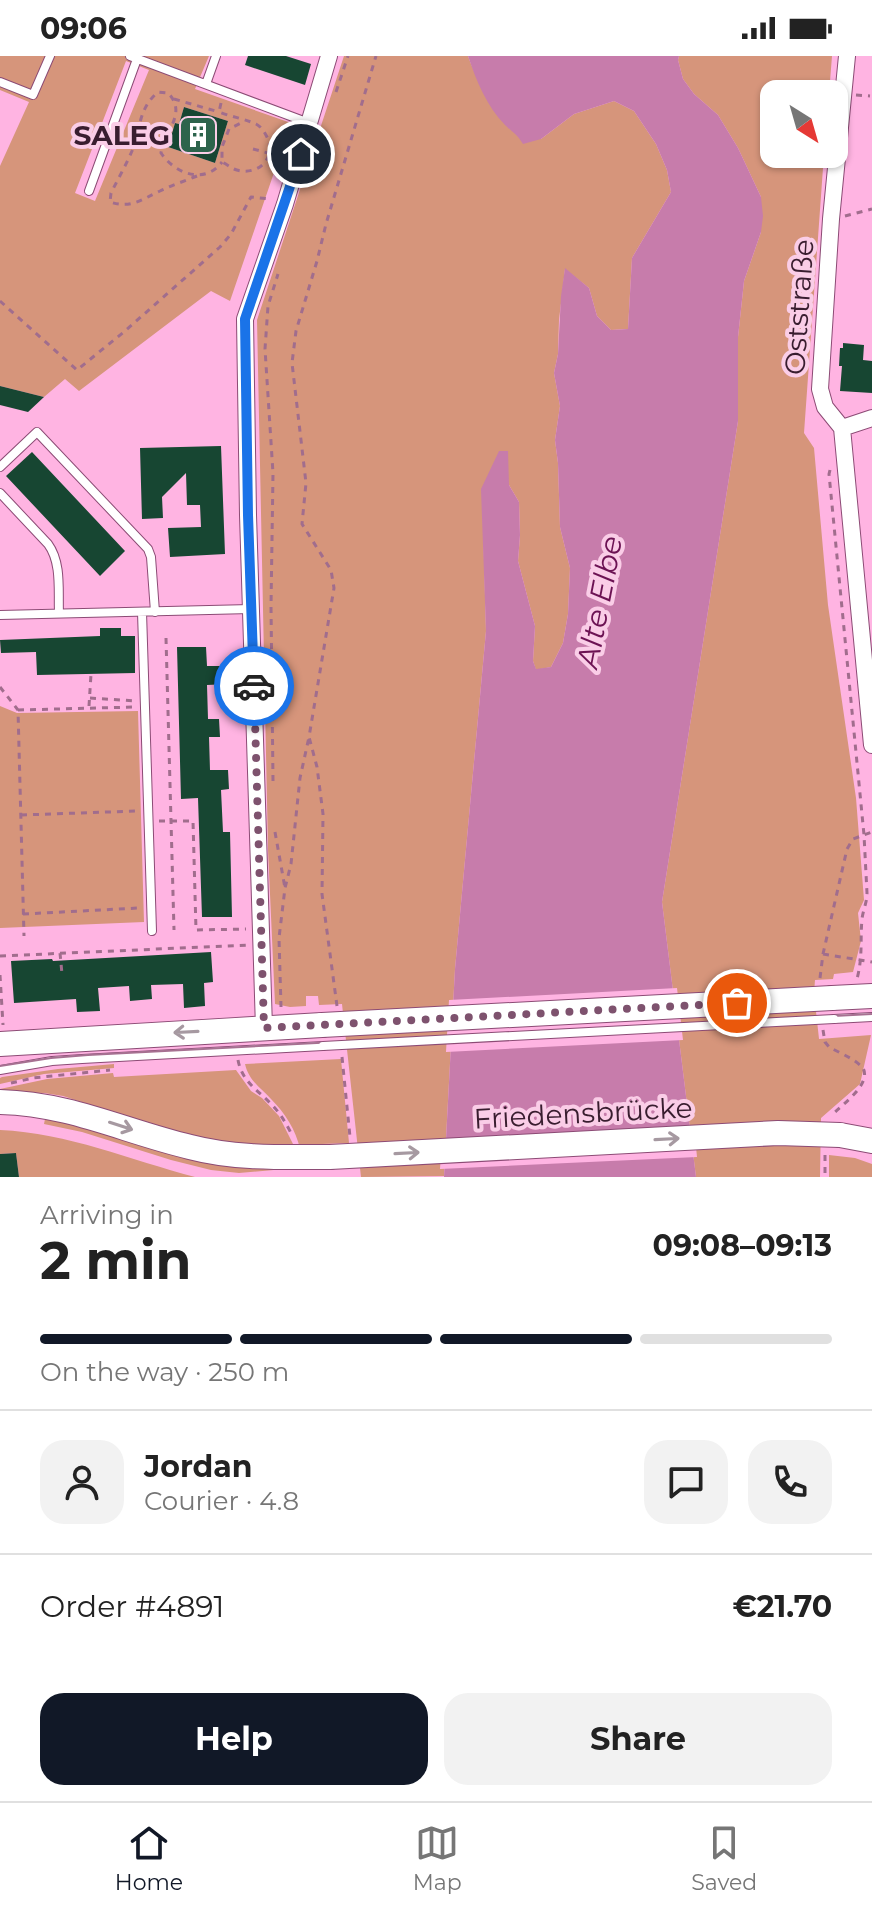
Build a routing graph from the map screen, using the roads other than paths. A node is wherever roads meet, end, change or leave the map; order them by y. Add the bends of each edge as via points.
1 (50, 56) edge
2 (216, 56) edge
3 (329, 56) edge
4 (847, 56) edge
5 (134, 57) edge
6 (0, 82) edge
7 (206, 84) junction
8 (309, 123) junction
9 (89, 191) dead end
10 (872, 418) edge
11 (842, 428) junction
12 (0, 467) edge
13 (0, 493) edge
14 (252, 609) junction
15 (142, 612) junction
16 (155, 612) junction
17 (59, 613) junction
18 (0, 615) edge
19 (872, 737) edge
20 (872, 745) edge
21 (152, 931) dead end
22 (863, 991) edge
23 (833, 1008) junction
24 (872, 1017) edge
25 (273, 1021) junction
26 (328, 1027) junction
27 (2, 1038) edge
28 (0, 1070) edge
29 (0, 1102) edge
30 (872, 1141) edge

1 - 6 lane via 33,95
2 - 7 lane
3 - 8 street
4 - 11 street, Oststraße via 820,389 825,407
5 - 7 lane
5 - 9 lane
7 - 8 lane
8 - 14 street via 245,319
10 - 11 street
11 - 19 street, Oststraße
12 - 16 lane via 37,432 148,549
13 - 17 lane via 54,553
14 - 16 lane
14 - 25 street via 262,936
15 - 16 lane
15 - 17 lane
15 - 21 lane
17 - 18 lane
19 - 20 street, Oststraße
22 - 23 main road
23 - 24 lane
23 - 26 main road, bridge
25 - 26 main road
25 -> 27 main road
26 - 28 lane via 238,1051 52,1061
29 -> 30 main road, Friedensbrücke, bridge via 56,1107 172,1143 264,1158 778,1133

